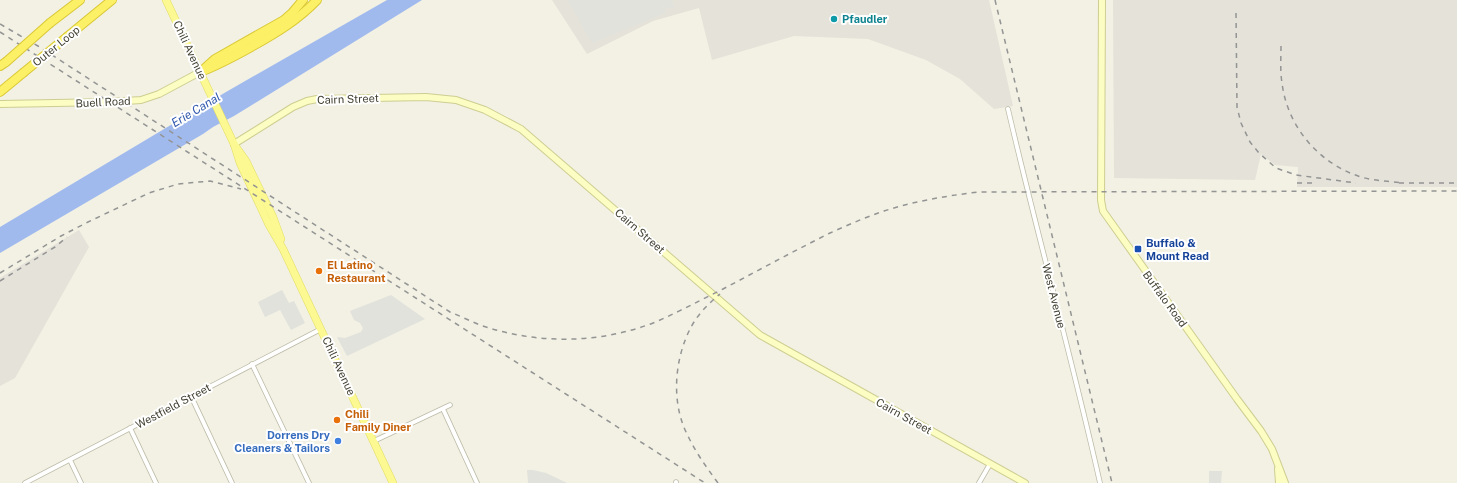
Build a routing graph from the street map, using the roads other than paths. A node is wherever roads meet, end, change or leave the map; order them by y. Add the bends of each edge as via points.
1 (80, 0) edge
2 (112, 0) edge
3 (166, 0) edge
4 (303, 0) edge
5 (317, 0) edge
6 (1102, 0) edge
7 (3, 64) edge
8 (200, 72) junction
9 (0, 92) edge
10 (0, 104) edge
11 (1008, 109) dead end
12 (234, 144) junction
13 (321, 328) junction
14 (252, 364) junction
15 (191, 396) junction
16 (450, 405) dead end
17 (443, 410) junction
18 (130, 428) junction
19 (374, 441) junction
20 (70, 460) junction
21 (1277, 463) junction
22 (990, 464) junction
23 (25, 483) edge
24 (81, 483) edge
25 (156, 483) edge
26 (232, 483) edge
27 (309, 483) edge
28 (394, 483) edge
29 (477, 483) edge
30 (979, 483) edge
31 (1025, 483) edge
32 (1100, 483) edge
33 (1279, 483) edge
34 (1285, 483) edge

1 - 7 highway, Outer Loop, bridge
2 - 9 highway, Outer Loop, bridge
3 - 8 main road, Chili Avenue
4 - 8 highway via 284,20 215,59
5 - 8 highway via 286,27 218,66
6 - 21 street, Buffalo Road via 1103,211 1259,427
8 - 10 street, Buell Road via 159,94 141,100
8 - 12 main road, Chili Avenue
11 - 32 street, West Avenue
12 - 13 main road, Chili Avenue via 245,158 260,189 284,249
12 - 22 street, Cairn Street via 293,107 314,100 426,97 456,100 485,110 521,129 760,335
13 - 14 street, Westfield Street
13 - 19 main road, Chili Avenue
14 - 15 street, Westfield Street
14 - 27 street
15 - 18 street, Westfield Street
15 - 26 street
16 - 17 street
17 - 19 street
17 - 29 street
18 - 20 street, Westfield Street
18 - 25 street
19 - 28 main road, Chili Avenue
20 - 23 street, Westfield Street
20 - 24 street
21 - 33 street, Buffalo Road
21 - 34 street, Buffalo Road
22 - 30 street
22 - 31 street, Cairn Street

